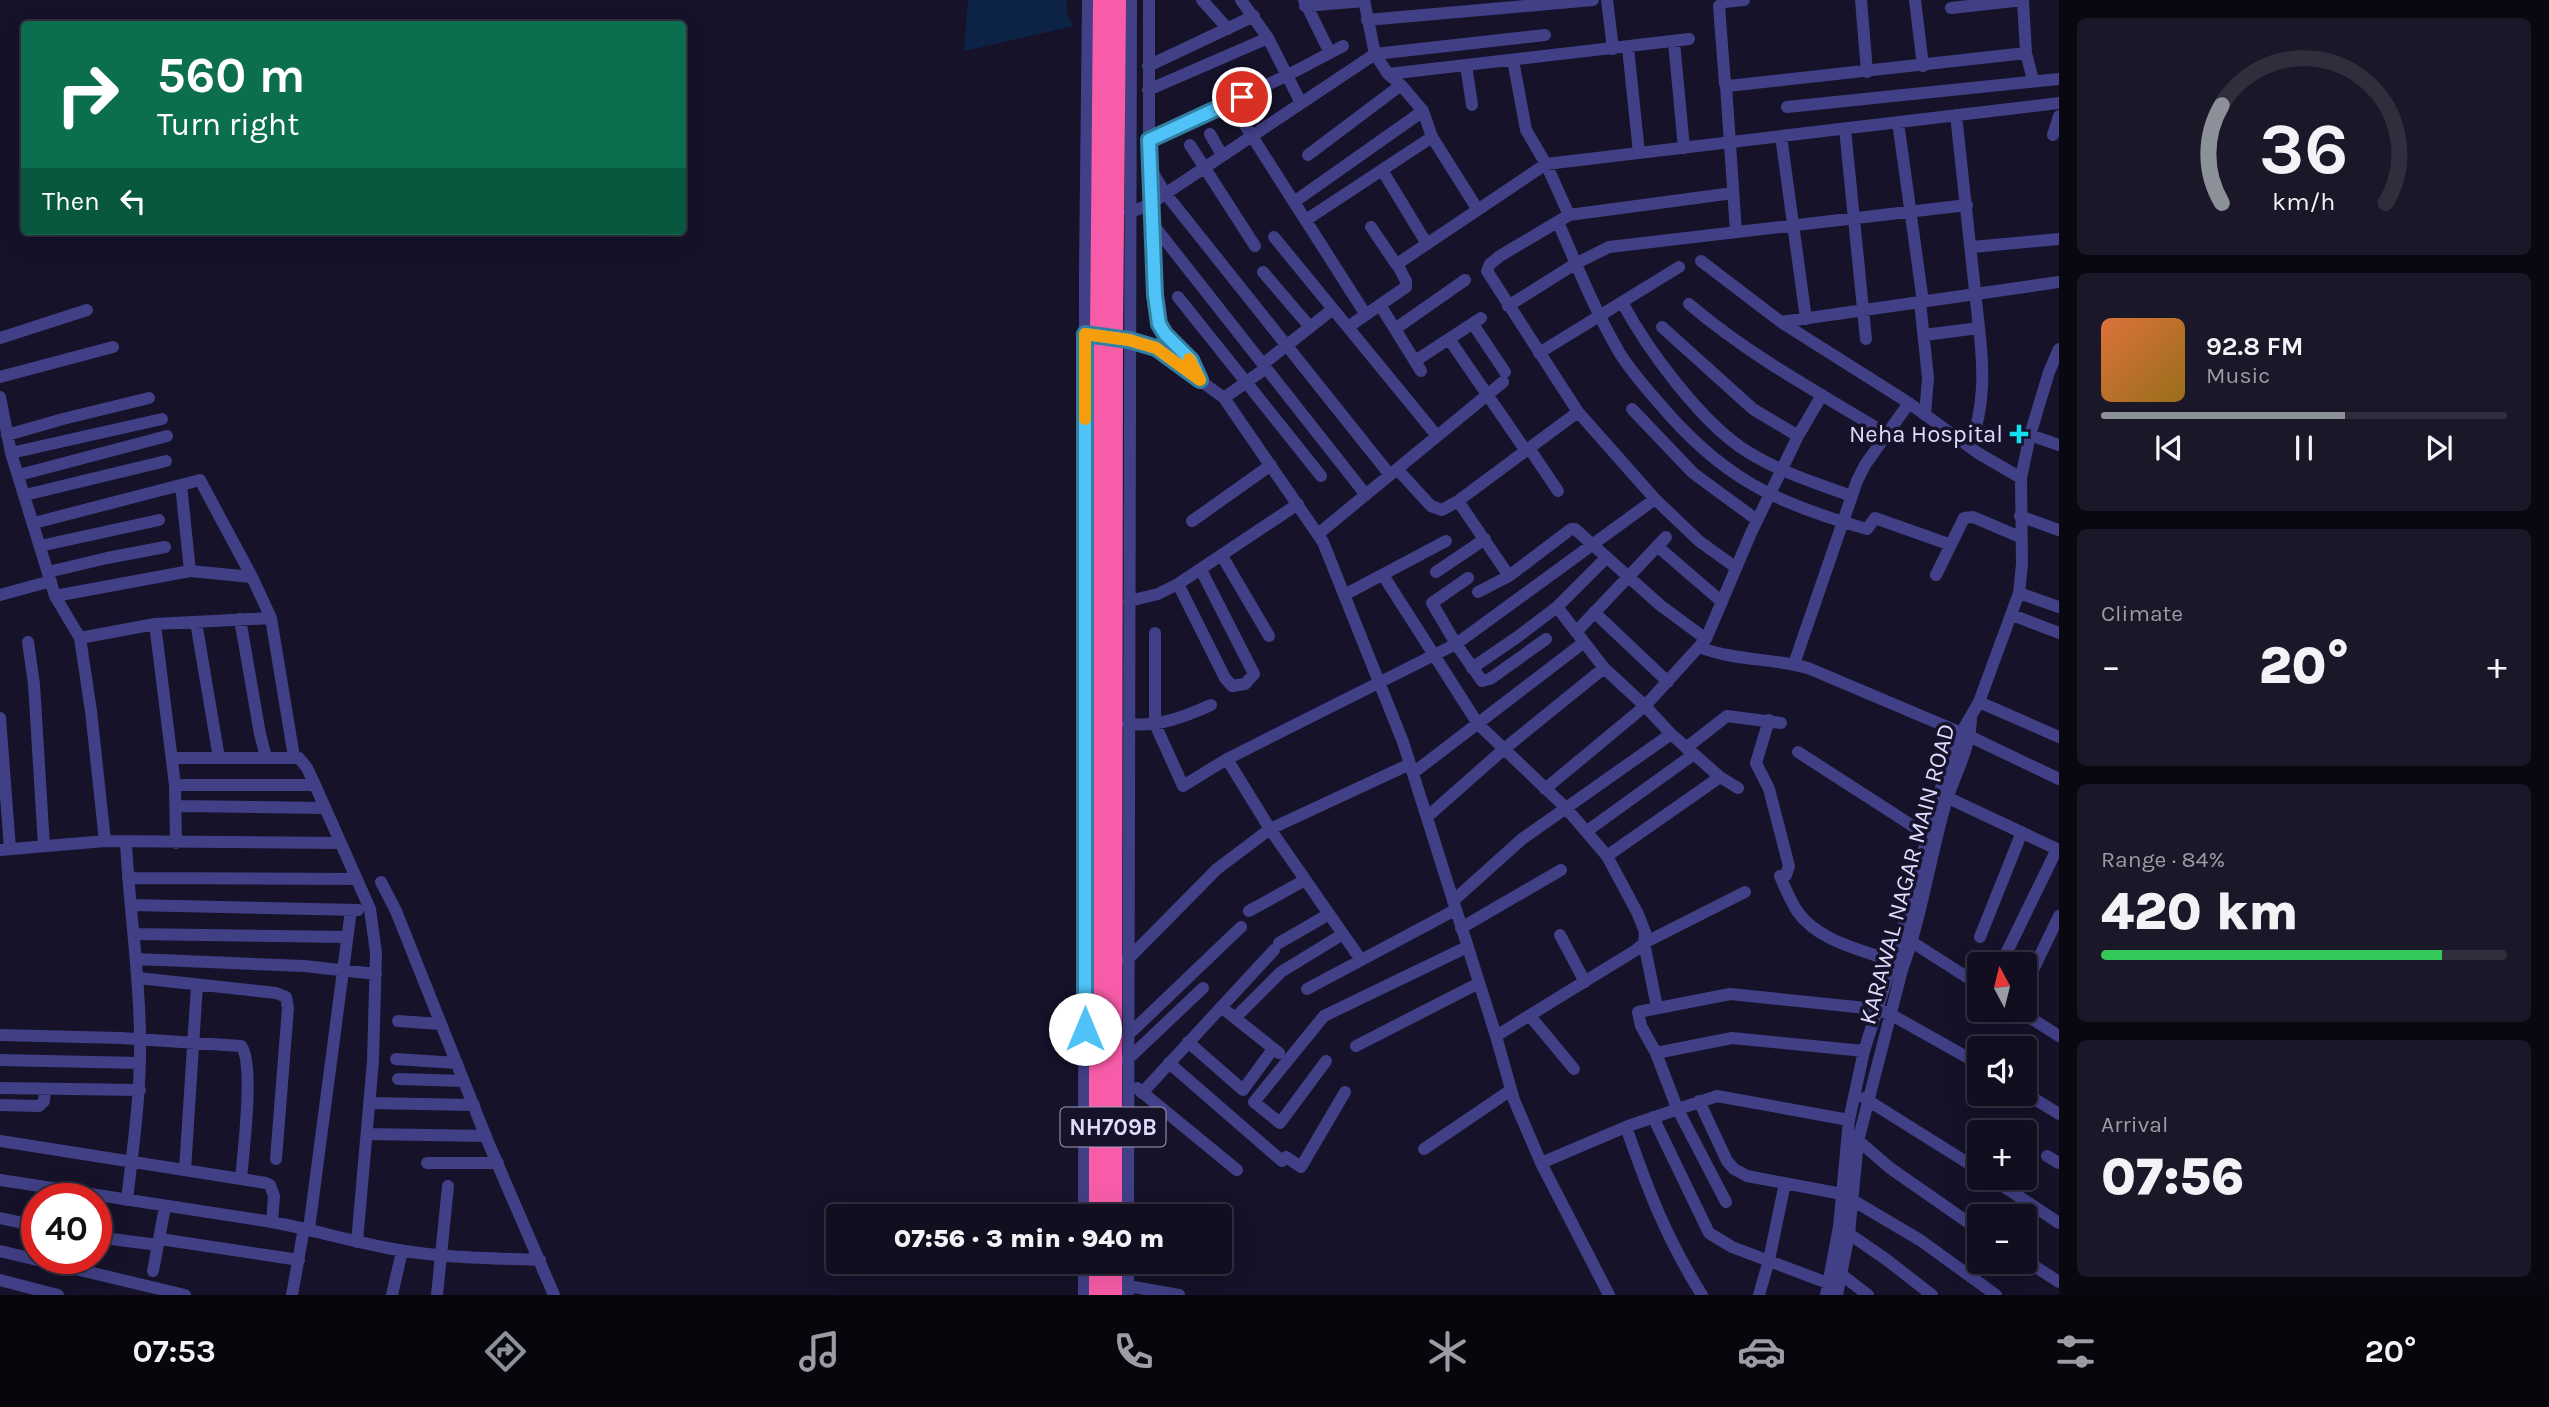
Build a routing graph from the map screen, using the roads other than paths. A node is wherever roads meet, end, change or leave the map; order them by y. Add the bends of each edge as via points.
1 (1087, 0) edge
2 (1102, 0) edge
3 (1117, 0) edge
4 (1131, 0) edge
5 (1149, 0) edge
6 (1202, 0) edge
7 (1241, 0) edge
8 (1593, 0) edge
9 (1607, 0) edge
10 (1744, 0) edge
11 (1861, 0) edge
12 (1915, 0) edge
13 (2023, 0) edge
14 (1364, 1) edge
15 (1575, 1) edge
16 (1304, 3) edge
17 (1534, 3) edge
18 (1951, 8) dead end
19 (1254, 16) junction
20 (1367, 20) junction
21 (1228, 29) junction
22 (1545, 34) dead end
23 (1268, 38) junction
24 (1689, 39) dead end
25 (1674, 42) junction
26 (1343, 46) dead end
27 (1628, 48) junction
28 (1613, 49) junction
29 (1329, 53) junction
30 (2026, 53) junction
31 (1375, 54) junction
32 (1513, 60) junction
33 (1465, 65) junction
34 (1148, 66) junction
35 (1923, 66) junction
36 (1867, 72) junction
37 (1388, 74) junction
38 (1288, 75) junction
39 (2059, 79) edge
40 (2033, 80) junction
41 (1401, 85) junction
42 (1726, 86) junction
43 (1148, 90) junction
44 (1301, 103) junction
45 (2059, 103) edge
46 (1472, 105) dead end
47 (1787, 107) dead end
48 (1423, 111) junction
49 (1956, 115) junction
50 (2059, 116) edge
51 (1241, 119) dead end
52 (1898, 122) junction
53 (1845, 129) junction
54 (1210, 134) dead end
55 (2053, 135) dead end
56 (1252, 136) junction
57 (1781, 136) junction
58 (1432, 137) junction
59 (1149, 140) junction
60 (1730, 142) junction
61 (1190, 145) dead end
62 (1684, 148) junction
63 (1639, 153) junction
64 (1222, 155) junction
65 (1308, 155) dead end
66 (1546, 164) junction
67 (1149, 166) junction
68 (1204, 167) junction
69 (1382, 170) junction
70 (1165, 193) junction
71 (1733, 193) junction
72 (1294, 202) junction
73 (1967, 205) junction
74 (1141, 208) junction
75 (1478, 210) junction
76 (1911, 211) junction
77 (1570, 215) junction
78 (1854, 218) junction
79 (1306, 220) junction
80 (1151, 222) junction
81 (1558, 222) junction
82 (1793, 225) junction
83 (1371, 227) dead end
84 (1736, 232) junction
85 (1274, 237) dead end
86 (2059, 239) edge
87 (1427, 244) junction
88 (1255, 246) dead end
89 (1972, 247) junction
90 (1702, 261) dead end
91 (1396, 264) junction
92 (1575, 264) junction
93 (1679, 267) dead end
94 (1263, 272) dead end
95 (1465, 280) dead end
96 (2059, 282) edge
97 (1976, 294) junction
98 (1178, 297) dead end
99 (1622, 302) junction
100 (1921, 302) junction
101 (1689, 304) dead end
102 (1380, 305) junction
103 (1508, 306) junction
104 (1333, 309) junction
105 (87, 310) dead end
106 (1865, 310) junction
107 (1366, 315) junction
108 (1600, 316) junction
109 (1806, 319) junction
110 (1781, 323) junction
111 (1310, 327) junction
112 (1348, 327) junction
113 (1662, 327) dead end
114 (1979, 328) junction
115 (1395, 329) junction
116 (1085, 334) junction
117 (1924, 335) junction
118 (0, 338) edge
119 (1449, 339) junction
120 (1866, 339) dead end
121 (1135, 342) junction
122 (1287, 345) junction
123 (113, 347) dead end
124 (2059, 349) edge
125 (1539, 353) junction
126 (1265, 366) junction
127 (0, 377) edge
128 (1200, 380) junction
129 (1247, 383) junction
130 (1822, 395) junction
131 (1486, 396) junction
132 (0, 397) edge
133 (149, 398) dead end
134 (1224, 398) junction
135 (1909, 403) junction
136 (1632, 409) dead end
137 (1578, 412) junction
138 (1925, 415) junction
139 (162, 419) dead end
140 (1887, 434) junction
141 (7, 435) junction
142 (2030, 435) junction
143 (167, 436) dead end
144 (1437, 436) junction
145 (1798, 436) junction
146 (2059, 445) edge
147 (1969, 446) junction
148 (1527, 449) junction
149 (13, 457) junction
150 (166, 461) dead end
151 (0, 464) edge
152 (1271, 465) junction
153 (1782, 471) junction
154 (1393, 472) junction
155 (19, 475) junction
156 (1321, 476) dead end
157 (2021, 478) junction
158 (181, 485) junction
159 (1558, 491) dead end
160 (25, 495) junction
161 (1366, 495) junction
162 (1769, 495) junction
163 (1851, 496) junction
164 (1655, 499) junction
165 (1458, 501) junction
166 (1298, 504) junction
167 (2020, 516) junction
168 (159, 520) dead end
169 (1757, 520) junction
170 (1192, 521) dead end
171 (1842, 522) junction
172 (34, 523) junction
173 (2059, 530) edge
174 (1318, 534) junction
175 (2020, 537) junction
176 (1485, 539) junction
177 (1446, 541) dead end
178 (1593, 544) junction
179 (1951, 545) junction
180 (40, 546) junction
181 (165, 547) dead end
182 (1222, 556) junction
183 (1606, 558) junction
184 (1735, 567) junction
185 (1201, 570) junction
186 (190, 571) junction
187 (1436, 572) dead end
188 (1383, 575) junction
189 (1936, 575) dead end
190 (1509, 576) junction
191 (1627, 576) junction
192 (50, 577) junction
193 (252, 577) junction
194 (1468, 578) dead end
195 (1178, 584) junction
196 (1478, 592) dead end
197 (2019, 593) junction
198 (1346, 594) junction
199 (0, 595) edge
200 (55, 596) junction
201 (1137, 599) junction
202 (1722, 602) junction
203 (1556, 607) junction
204 (2059, 607) edge
205 (1594, 612) junction
206 (2012, 615) junction
207 (271, 618) junction
208 (240, 619) junction
209 (196, 622) junction
210 (155, 624) junction
211 (1155, 633) dead end
212 (2059, 634) edge
213 (1269, 636) dead end
214 (1579, 637) junction
215 (80, 638) junction
216 (1546, 639) dead end
217 (28, 642) dead end
218 (1703, 643) junction
219 (1456, 644) junction
220 (1434, 655) junction
221 (1794, 664) junction
222 (1472, 668) junction
223 (1604, 668) junction
224 (1380, 682) junction
225 (1668, 682) junction
226 (1979, 702) junction
227 (1211, 705) dead end
228 (1645, 706) junction
229 (0, 718) edge
230 (1128, 724) junction
231 (1478, 724) junction
232 (1150, 725) junction
233 (1671, 734) junction
234 (1966, 735) junction
235 (2059, 737) edge
236 (1504, 749) junction
237 (1690, 751) junction
238 (1798, 752) dead end
239 (266, 757) junction
240 (294, 757) junction
241 (172, 758) junction
242 (219, 758) junction
243 (1227, 759) junction
244 (1411, 768) junction
245 (1720, 777) junction
246 (2059, 779) edge
247 (175, 785) junction
248 (315, 785) junction
249 (1738, 788) dead end
250 (1545, 789) junction
251 (1943, 796) junction
252 (177, 806) junction
253 (1566, 807) junction
254 (326, 808) junction
255 (1427, 817) junction
256 (1270, 830) junction
257 (1587, 831) junction
258 (2022, 832) junction
259 (1927, 838) junction
260 (104, 841) junction
261 (126, 842) junction
262 (176, 843) junction
263 (341, 843) junction
264 (44, 846) junction
265 (2058, 849) edge
266 (5, 850) edge
267 (1607, 856) junction
268 (1561, 870) dead end
269 (128, 878) junction
270 (357, 879) junction
271 (1305, 880) junction
272 (381, 882) dead end
273 (1745, 892) dead end
274 (131, 905) junction
275 (1454, 906) junction
276 (370, 909) junction
277 (351, 910) junction
278 (1249, 911) dead end
279 (1329, 914) junction
280 (2059, 916) edge
281 (1241, 927) dead end
282 (1461, 928) junction
283 (134, 934) junction
284 (1342, 934) junction
285 (1560, 935) dead end
286 (348, 937) junction
287 (1980, 937) dead end
288 (1644, 943) junction
289 (1912, 943) junction
290 (1467, 947) junction
291 (2007, 952) edge
292 (136, 959) junction
293 (1128, 960) junction
294 (1361, 960) junction
295 (1892, 961) junction
296 (2037, 962) edge
297 (343, 970) junction
298 (376, 974) junction
299 (1967, 977) edge
300 (138, 978) junction
301 (1585, 982) junction
302 (1479, 983) junction
303 (197, 985) junction
304 (1203, 988) dead end
305 (1307, 989) dead end
306 (1221, 1007) junction
307 (1657, 1007) junction
308 (1876, 1009) junction
309 (1890, 1014) junction
310 (1530, 1016) junction
311 (1235, 1018) junction
312 (398, 1021) dead end
313 (2036, 1022) edge
314 (441, 1024) junction
315 (0, 1035) edge
316 (1496, 1036) junction
317 (1113, 1037) junction
318 (2059, 1037) edge
319 (141, 1039) junction
320 (1188, 1042) junction
321 (193, 1044) junction
322 (1356, 1046) dead end
323 (1273, 1048) junction
324 (1864, 1051) junction
325 (1656, 1053) junction
326 (1967, 1057) edge
327 (396, 1059) dead end
328 (0, 1060) edge
329 (1287, 1060) junction
330 (1326, 1060) dead end
331 (1126, 1061) junction
332 (140, 1063) junction
333 (457, 1063) junction
334 (1169, 1063) junction
335 (1574, 1069) dead end
336 (1127, 1078) junction
337 (398, 1079) dead end
338 (464, 1081) junction
339 (0, 1088) edge
340 (44, 1089) junction
341 (140, 1090) junction
342 (1511, 1090) junction
343 (1345, 1092) dead end
344 (1142, 1093) junction
345 (1857, 1093) junction
346 (2037, 1100) edge
347 (1699, 1101) junction
348 (1868, 1101) junction
349 (369, 1103) junction
350 (0, 1105) edge
351 (474, 1105) junction
352 (1677, 1108) junction
353 (2059, 1114) edge
354 (1653, 1117) junction
355 (1626, 1127) junction
356 (1852, 1131) junction
357 (366, 1134) junction
358 (486, 1136) junction
359 (0, 1141) edge
360 (1424, 1150) dead end
361 (2047, 1156) dead end
362 (276, 1159) dead end
363 (131, 1161) junction
364 (427, 1163) dead end
365 (498, 1163) junction
366 (1541, 1163) junction
367 (1967, 1163) edge
368 (2059, 1163) edge
369 (185, 1170) junction
370 (1237, 1170) dead end
371 (240, 1179) junction
372 (0, 1180) edge
373 (1785, 1184) junction
374 (448, 1186) dead end
375 (2008, 1190) edge
376 (1847, 1197) junction
377 (127, 1200) junction
378 (1726, 1202) dead end
379 (1084, 1204) edge
380 (1099, 1204) edge
381 (1113, 1204) edge
382 (1128, 1204) edge
383 (165, 1207) junction
384 (0, 1218) edge
385 (272, 1222) junction
386 (1967, 1222) edge
387 (21, 1223) edge
388 (2059, 1223) edge
389 (307, 1228) junction
390 (1844, 1230) junction
391 (112, 1238) edge
392 (159, 1242) junction
393 (357, 1242) junction
394 (0, 1251) edge
395 (402, 1251) junction
396 (442, 1256) junction
397 (299, 1260) junction
398 (540, 1260) junction
399 (1769, 1260) junction
400 (2037, 1268) edge
401 (153, 1271) dead end
402 (1084, 1274) edge
403 (1098, 1274) edge
404 (1117, 1274) edge
405 (1126, 1274) edge
406 (0, 1280) edge
407 (2059, 1282) edge
408 (1834, 1284) edge
409 (1123, 1292) edge
410 (58, 1295) edge
411 (185, 1295) edge
412 (292, 1295) edge
413 (392, 1295) edge
414 (437, 1295) edge
415 (554, 1295) edge
416 (1084, 1295) edge
417 (1098, 1295) edge
418 (1179, 1295) edge
419 (1609, 1295) edge
420 (1702, 1295) edge
421 (1759, 1295) edge
422 (1868, 1295) edge
423 (1932, 1295) edge
424 (1996, 1295) edge

1 - 116 street
2 - 317 highway, NH709B, bridge
3 - 317 highway, NH709B, bridge
4 - 74 street
5 - 34 street
6 - 21 street
7 - 19 street
8 - 15 street
9 - 28 street
10 - 42 street via 1719,6
11 - 36 street
12 - 35 street
13 - 18 street
13 - 30 street
14 - 16 street
14 - 20 street
15 - 17 street
16 - 29 street
17 - 20 street
19 - 21 street
19 - 23 street
20 - 31 street
21 - 34 street
22 - 31 street
23 - 38 street
23 - 43 street
24 - 25 street
25 - 27 street
25 - 62 street
26 - 29 street
27 - 28 street
27 - 63 street
28 - 32 street
29 - 38 street
30 - 35 street
30 - 40 street
31 - 37 street
31 - 44 street
32 - 33 street
32 - 66 street via 1526,130
33 - 37 street
33 - 46 street
34 - 43 street
35 - 36 street
36 - 42 street
37 - 41 street
38 - 44 street
38 - 59 street
39 - 40 street
40 - 47 street
41 - 48 street
41 - 65 street
42 - 60 street
43 - 59 street
44 - 56 street
45 - 49 street
48 - 58 street
48 - 72 street
49 - 52 street
49 - 73 street
50 - 55 street
51 - 56 street
52 - 53 street
52 - 76 street
53 - 57 street
53 - 78 street
54 - 64 street
56 - 64 street
56 - 72 street
57 - 60 street
57 - 82 street
58 - 69 street
58 - 75 street
59 - 67 street
60 - 62 street
60 - 71 street
61 - 68 street
62 - 63 street
63 - 66 street
64 - 68 street
66 - 75 street
66 - 77 street
67 - 70 street
67 - 74 street
68 - 70 street
68 - 88 street
69 - 79 street
69 - 87 street
70 - 74 street
70 - 122 street
71 - 77 street
71 - 84 street
72 - 79 street
73 - 76 street
73 - 89 street
74 - 80 street
74 - 121 street
75 - 87 street
76 - 78 street
76 - 100 street
77 - 81 street
78 - 82 street
78 - 106 street
79 - 107 street
80 - 126 street
80 - 128 street via 1159,324 1191,360
81 - 92 street
81 - 103 street via 1487,268
82 - 84 street
82 - 109 street
83 - 91 street
84 - 92 street via 1608,247
85 - 104 street
86 - 89 street
87 - 91 street
89 - 97 street
90 - 110 street
91 - 102 street via 1407,285
92 - 103 street
92 - 108 street
93 - 99 street
94 - 111 street
95 - 115 street
96 - 97 street
97 - 100 street
97 - 114 street
98 - 129 street
99 - 108 street
99 - 153 street via 1646,343 1718,429
100 - 106 street
100 - 117 street
101 - 130 street via 1765,362
102 - 107 street
102 - 115 street
103 - 125 street
104 - 111 street
104 - 112 street
105 - 118 street
106 - 109 street
106 - 120 street
107 - 112 street
108 - 125 street
108 - 162 street via 1631,371 1682,431 1727,471
109 - 110 street
110 - 135 street
111 - 122 street
112 - 144 street
113 - 145 street via 1753,409
114 - 117 street
114 - 147 street via 1983,389
115 - 119 street via 1418,366
116 - 121 street
116 - 379 street
117 - 138 street
119 - 131 street
119 - 131 street via 1477,321 1504,377
121 - 128 street via 1156,348
121 - 201 street
122 - 126 street
122 - 154 street
123 - 127 street
124 - 142 street, KARAWAL NAGAR MAIN ROAD
125 - 137 street
126 - 129 street
126 - 161 street
128 - 134 street
129 - 134 street
129 - 156 street
130 - 140 street
130 - 145 street
131 - 144 street
131 - 148 street
132 - 141 street
133 - 141 street
134 - 152 street
135 - 138 street
135 - 140 street
136 - 169 street via 1693,473
137 - 148 street
137 - 164 street
138 - 147 street
139 - 149 street
140 - 163 street
141 - 149 street
142 - 146 street
142 - 157 street, KARAWAL NAGAR MAIN ROAD
143 - 155 street
144 - 154 street
145 - 153 street
147 - 157 street
148 - 159 street
148 - 165 street
149 - 151 street
149 - 155 street
150 - 160 street
152 - 166 street
152 - 170 street
153 - 162 street
153 - 163 street
154 - 161 street
154 - 165 street via 1436,509
155 - 160 street
157 - 167 street, KARAWAL NAGAR MAIN ROAD
158 - 172 street
158 - 186 street
158 - 193 street via 200,480
160 - 172 street
161 - 174 street
162 - 169 street
162 - 171 street
163 - 171 street
164 - 178 street
164 - 184 street via 1699,541
165 - 176 street
166 - 174 street
166 - 182 street
167 - 173 street
167 - 175 street, KARAWAL NAGAR MAIN ROAD
168 - 180 street
169 - 184 street
171 - 179 street via 1867,529 1875,518
171 - 221 street
172 - 180 street
174 - 198 street
175 - 179 street via 1968,516
175 - 197 street, KARAWAL NAGAR MAIN ROAD
176 - 187 street
176 - 190 street
177 - 188 street
178 - 183 street
178 - 190 street via 1579,530 1571,529
178 - 219 street
179 - 189 street
180 - 192 street
181 - 192 street via 107,558
182 - 185 street
182 - 213 street
183 - 191 street
183 - 203 street
184 - 202 street
185 - 195 street
185 - 195 street via 1254,674 1245,684 1232,686 1225,678
186 - 193 street
186 - 200 street
188 - 198 street
188 - 220 street
190 - 196 street
191 - 202 street via 1661,542
191 - 205 street
191 - 218 street
192 - 199 street
192 - 200 street
193 - 207 street
194 - 219 street via 1433,602
195 - 201 street
197 - 204 street
197 - 206 street, KARAWAL NAGAR MAIN ROAD
198 - 224 street
200 - 215 street
201 - 230 street
202 - 218 street
203 - 214 street
203 - 222 street
205 - 214 street
205 - 225 street
206 - 212 street
206 - 226 street, KARAWAL NAGAR MAIN ROAD
207 - 208 street
207 - 240 street
208 - 209 street
208 - 239 street
209 - 210 street
209 - 242 street
210 - 215 street
210 - 241 street
211 - 232 street
214 - 223 street
214 - 231 street
215 - 260 street
216 - 222 street via 1485,681
217 - 264 street
218 - 221 street via 1737,658
218 - 225 street
219 - 220 street
219 - 222 street
220 - 224 street
220 - 231 street
221 - 234 street
223 - 228 street
223 - 236 street
224 - 243 street
224 - 244 street
225 - 228 street
226 - 234 street, KARAWAL NAGAR MAIN ROAD
226 - 235 street
227 - 232 street
228 - 233 street
228 - 250 street
229 - 266 street
230 - 232 street
230 - 293 street
231 - 236 street
231 - 244 street
232 - 243 street via 1183,786
233 - 237 street
233 - 253 street
234 - 246 street
234 - 251 street, KARAWAL NAGAR MAIN ROAD
236 - 250 street
236 - 255 street
237 - 245 street
237 - 257 street
237 - 295 street via 1727,716 1775,722 1756,763 1769,789 1789,866 1786,875 1780,876 1797,911 1827,937
238 - 259 street
239 - 240 street
239 - 242 street
240 - 248 street via 304,762
241 - 242 street
241 - 247 street
243 - 256 street
244 - 255 street
244 - 256 street
245 - 249 street
245 - 267 street
247 - 248 street
247 - 252 street
248 - 254 street
250 - 253 street
251 - 258 street
251 - 259 street, KARAWAL NAGAR MAIN ROAD
251 - 289 street, KARAWAL NAGAR MAIN ROAD
252 - 254 street
252 - 262 street
253 - 257 street
253 - 275 street via 1522,839
254 - 263 street
255 - 275 street
256 - 271 street
256 - 293 street via 1217,869
257 - 267 street
258 - 265 street
258 - 287 street
259 - 295 street, KARAWAL NAGAR MAIN ROAD
260 - 261 street
260 - 264 street
261 - 262 street
261 - 269 street
262 - 263 street
263 - 270 street
264 - 266 street
265 - 291 street
267 - 288 street via 1638,914
268 - 282 street
269 - 270 street
269 - 274 street
270 - 276 street
271 - 278 street
271 - 279 street
272 - 314 street
273 - 288 street
274 - 277 street
274 - 283 street
275 - 282 street
275 - 294 street
276 - 277 street
276 - 298 street
277 - 286 street
279 - 284 street
279 - 306 street via 1276,947
280 - 296 street
281 - 317 street
282 - 290 street
283 - 286 street
283 - 292 street
284 - 294 street
284 - 311 street via 1286,968
285 - 301 street
286 - 297 street
288 - 301 street
288 - 307 street
289 - 299 street
289 - 309 street, KARAWAL NAGAR MAIN ROAD
290 - 302 street
290 - 329 street via 1320,1021
292 - 297 street
292 - 300 street
293 - 317 street
294 - 305 street
295 - 308 street, KARAWAL NAGAR MAIN ROAD
297 - 298 street
297 - 389 street
298 - 349 street
300 - 303 street
300 - 319 street
301 - 310 street
302 - 316 street
302 - 322 street
303 - 321 street
303 - 362 street via 286,997
304 - 331 street
306 - 311 street
306 - 320 street
307 - 308 street via 1730,994
307 - 325 street via 1638,1012
308 - 309 street
308 - 324 street, KARAWAL NAGAR MAIN ROAD
309 - 326 street
309 - 348 street, KARAWAL NAGAR MAIN ROAD
310 - 316 street
310 - 335 street
311 - 323 street
312 - 314 street
313 - 318 street
314 - 333 street
315 - 319 street
316 - 342 street
317 - 331 street
317 - 380 highway, NH709B
317 - 381 highway, NH709B
319 - 321 street
319 - 332 street
320 - 323 street via 1243,1090
320 - 334 street
321 - 369 street
321 - 371 street via 235,1044 244,1051 246,1115
323 - 329 street
324 - 325 street via 1732,1038
324 - 345 street, KARAWAL NAGAR MAIN ROAD
325 - 352 street
327 - 333 street
328 - 332 street
329 - 330 street via 1254,1102 1280,1123
331 - 336 street
332 - 341 street
333 - 338 street
334 - 343 street via 1282,1161 1286,1157 1301,1167
334 - 344 street
336 - 344 street
336 - 382 street
337 - 338 street
338 - 351 street
339 - 340 street
340 - 341 street
340 - 350 street via 40,1105
341 - 363 street
342 - 360 street
342 - 366 street
344 - 370 street
345 - 348 street
345 - 356 street, KARAWAL NAGAR MAIN ROAD
346 - 353 street
347 - 352 street
347 - 356 street via 1727,1096
347 - 373 street via 1734,1169
348 - 356 street, KARAWAL NAGAR MAIN ROAD
348 - 367 street
349 - 351 street
349 - 357 street
351 - 358 street
352 - 354 street
352 - 378 street
354 - 355 street
354 - 399 street via 1709,1233
355 - 366 street
355 - 420 street via 1664,1229
356 - 376 street, KARAWAL NAGAR MAIN ROAD
356 - 386 street via 1890,1168
357 - 358 street
357 - 393 street
358 - 365 street
359 - 363 street
361 - 368 street
363 - 369 street
363 - 377 street
364 - 365 street
365 - 398 street
366 - 419 street
369 - 371 street
371 - 385 street via 270,1185
372 - 377 street
373 - 376 street
373 - 399 street
374 - 396 street
375 - 388 street
376 - 390 street, KARAWAL NAGAR MAIN ROAD
376 - 424 street via 1920,1240
377 - 383 street
383 - 385 street
383 - 392 street
384 - 387 street
385 - 389 street
389 - 393 street
389 - 397 street
390 - 408 street, KARAWAL NAGAR MAIN ROAD
390 - 423 street
391 - 392 street
392 - 397 street
392 - 401 street
393 - 395 street
394 - 411 street
395 - 396 street
395 - 413 street
396 - 398 street
396 - 414 street
397 - 412 street
398 - 415 street
399 - 408 street
399 - 421 street
400 - 407 street
402 - 416 street
403 - 417 highway
404 - 409 highway
405 - 409 street
406 - 410 street
408 - 422 street
409 - 418 street

